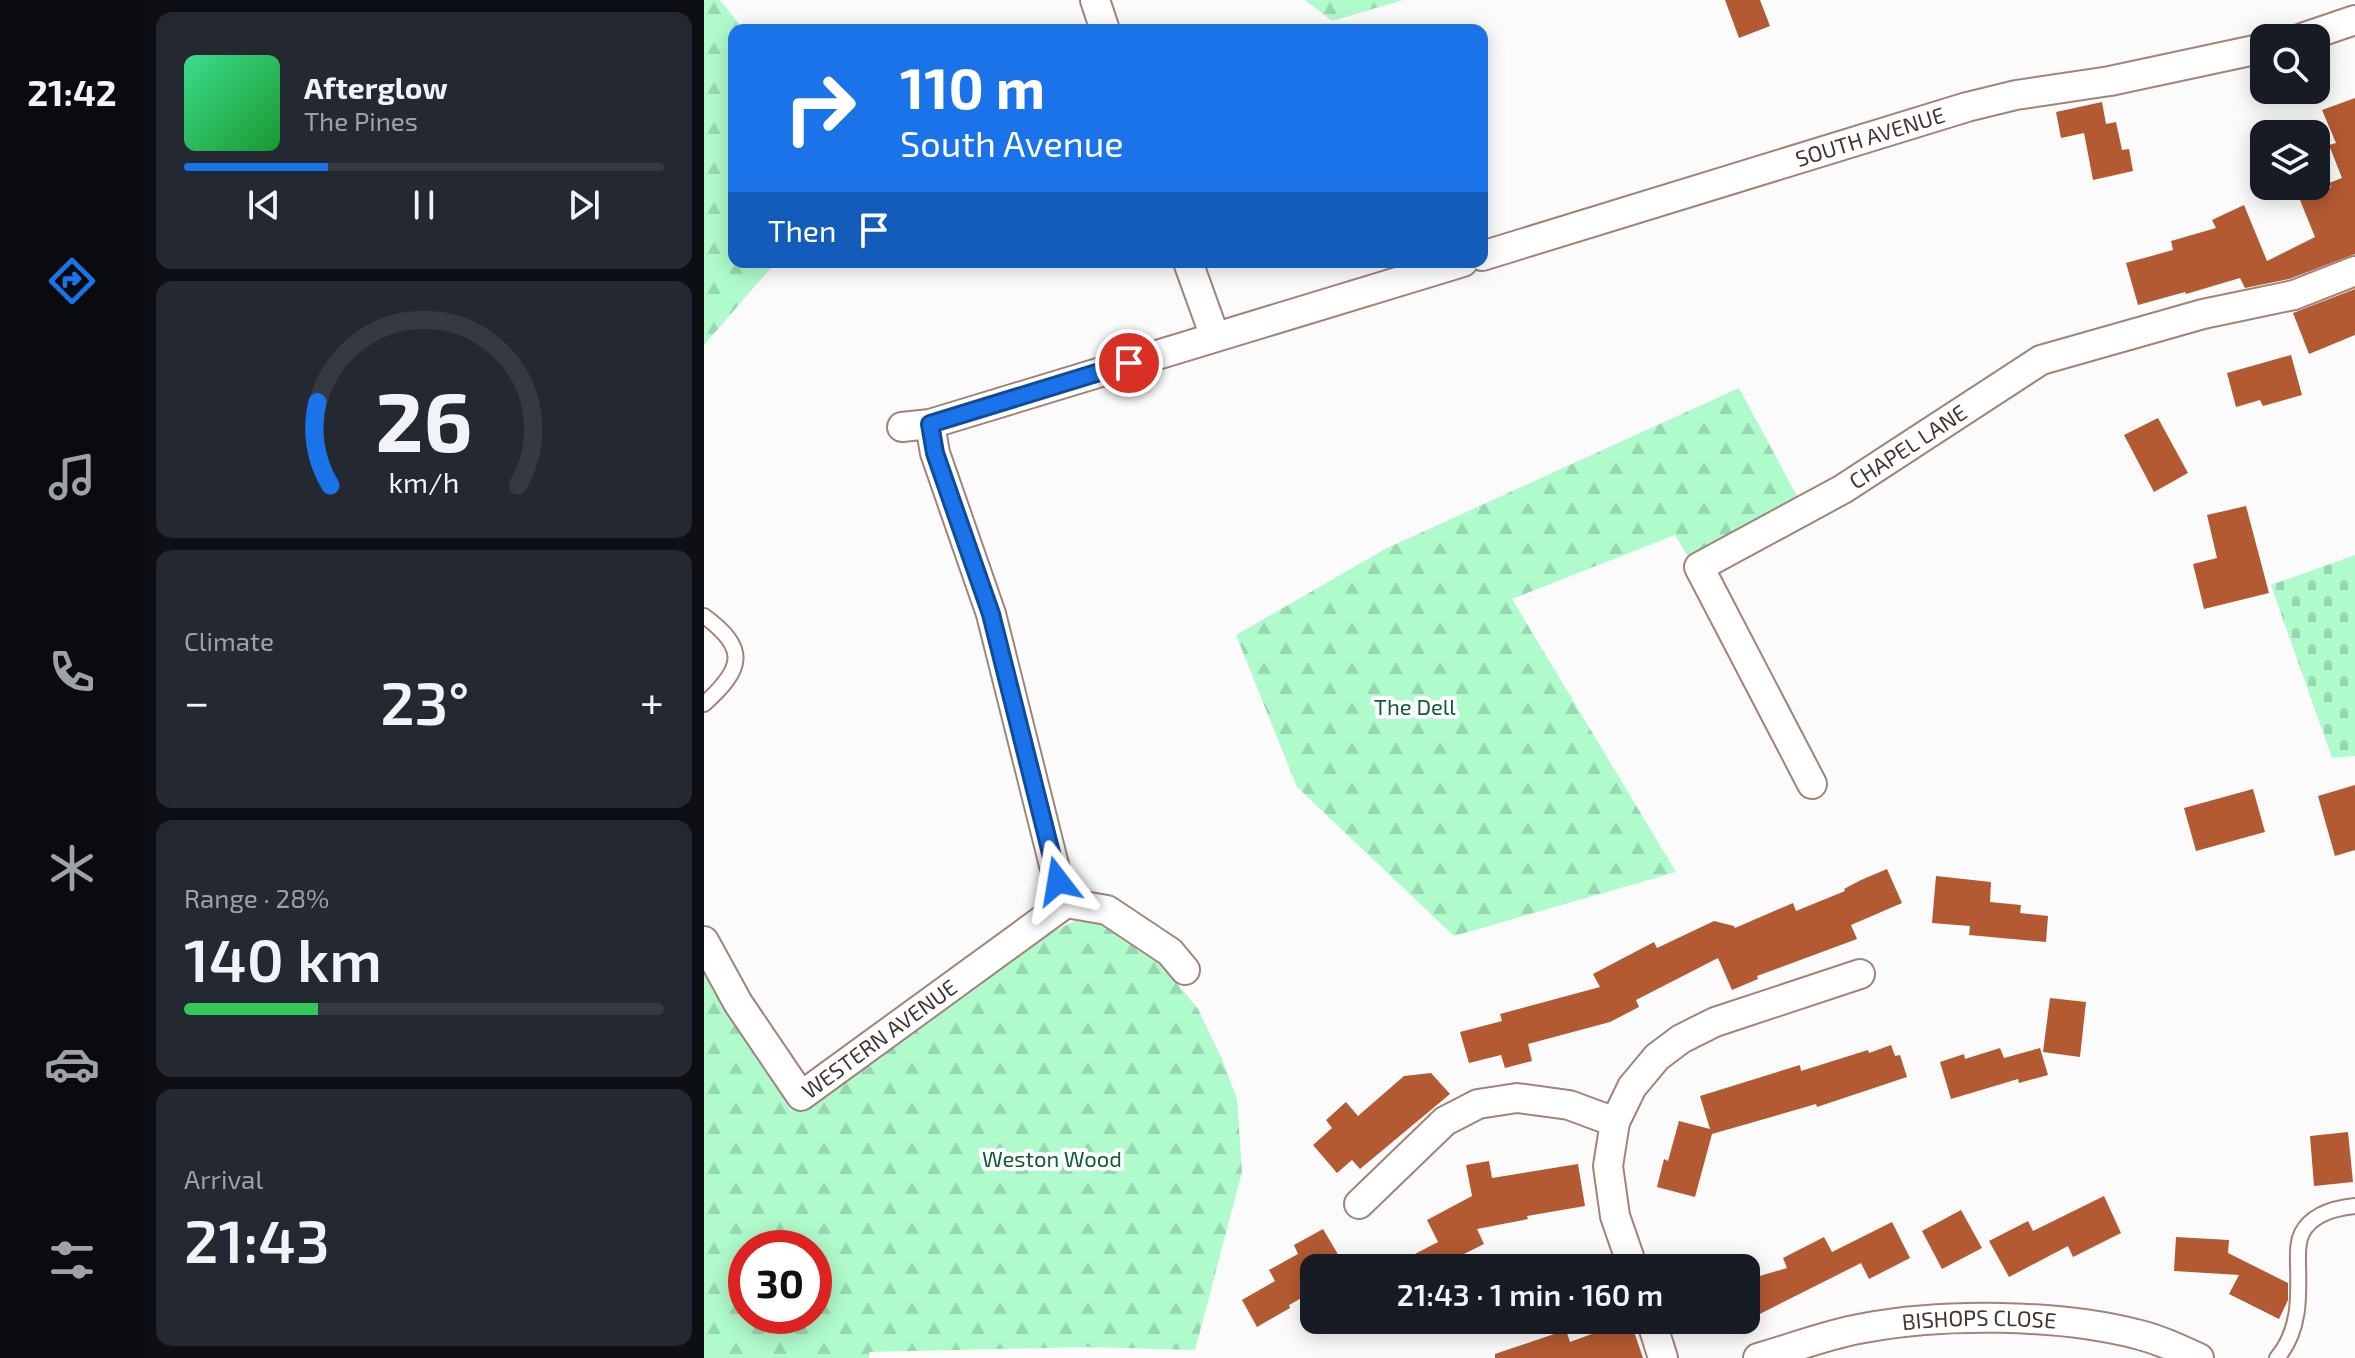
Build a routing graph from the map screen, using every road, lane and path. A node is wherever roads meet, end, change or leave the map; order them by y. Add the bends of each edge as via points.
1 (1095, 0) edge
2 (2355, 20) edge
3 (1103, 24) edge
4 (2330, 28) edge
5 (2250, 51) edge
6 (1488, 254) edge
7 (1190, 268) edge
8 (1443, 268) edge
9 (2355, 271) edge
10 (1215, 337) junction
11 (930, 424) junction
12 (902, 427) dead end
13 (704, 616) edge
14 (704, 704) edge
15 (1812, 784) dead end
16 (1066, 903) junction
17 (704, 941) edge
18 (1185, 970) dead end
19 (1860, 974) dead end
20 (1615, 1122) junction
21 (1359, 1204) dead end
22 (2355, 1206) edge
23 (1628, 1254) edge
24 (1655, 1334) edge
25 (1663, 1358) edge
26 (1758, 1358) edge
27 (2199, 1358) edge
28 (2277, 1358) edge

1 - 3 street
2 - 4 street
5 - 6 street, SOUTH AVENUE via 1967,107
7 - 10 street
8 - 10 street
9 - 15 street, CHAPEL LANE via 2294,295 2203,314 2041,360 1843,489 1699,567
10 - 11 street
11 - 12 street
11 - 16 street via 935,453 991,614
13 - 14 lane via 724,631 735,650 735,667
16 - 17 street, WESTERN AVENUE via 801,1096 738,1003
16 - 18 street via 1107,910 1170,952
19 - 20 street via 1715,1022 1681,1039 1632,1087
20 - 21 street via 1569,1105 1517,1098 1478,1104 1445,1121
20 - 23 street via 1608,1166 1615,1216
22 - 28 lane via 2326,1212 2301,1235 2296,1326
24 - 25 street
26 - 27 street, BISHOPS CLOSE via 1863,1328 1992,1318 2091,1325 2137,1334

